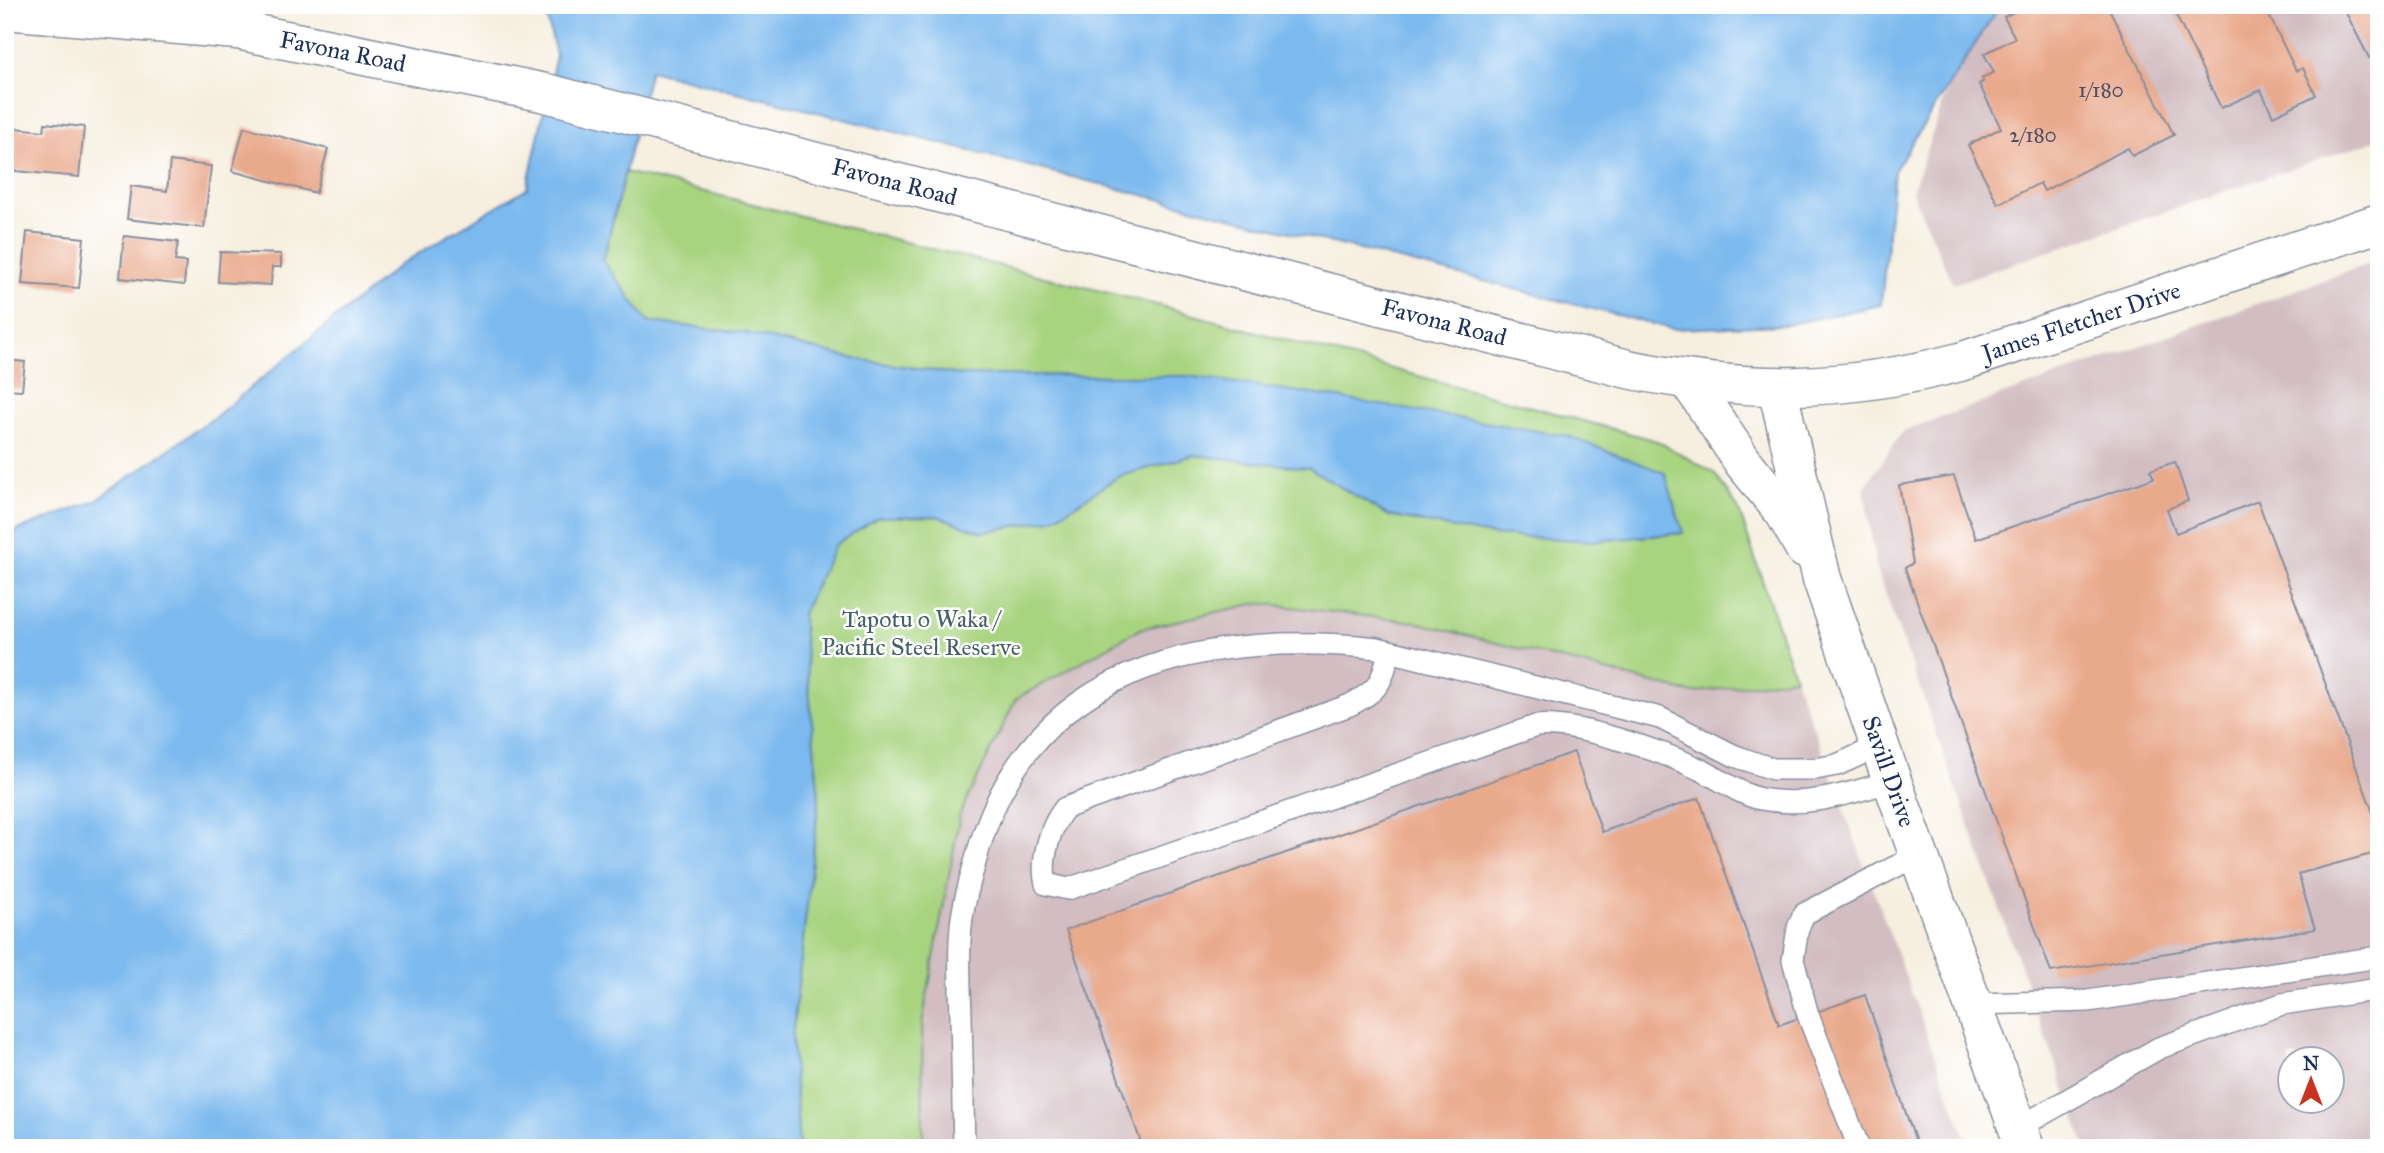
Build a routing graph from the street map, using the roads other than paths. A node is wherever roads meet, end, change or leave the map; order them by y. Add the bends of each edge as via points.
1 (5, 10) edge
2 (2379, 223) edge
3 (1689, 381) junction
4 (1777, 387) junction
5 (1822, 579) junction
6 (1390, 651) junction
7 (1879, 746) junction
8 (1892, 781) junction
9 (1918, 855) junction
10 (2379, 957) edge
11 (2379, 989) edge
12 (1972, 1004) junction
13 (2022, 1138) edge
14 (964, 1148) edge
15 (1859, 1148) edge

1 - 3 main road, Favona Road via 237,30 546,93 1615,366
2 - 4 main road, James Fletcher Drive via 1960,362 1849,385
3 - 4 main road, Favona Road
3 - 5 main road via 1743,462 1784,512
4 - 5 main road, Savill Drive
5 - 7 main road, Savill Drive
6 - 7 lane via 1660,718 1735,756 1773,769 1826,767
6 - 8 lane via 1382,681 1373,693 1350,705 1065,808 1056,819 1042,871 1046,884 1068,889 1536,726 1561,726 1675,757 1758,799 1819,802
6 - 14 lane via 1338,644 1210,649 1159,663 1090,693 1046,728 1009,775 983,834 961,923 958,971
7 - 8 main road, Savill Drive
8 - 9 main road, Savill Drive
9 - 12 main road, Savill Drive
9 - 15 lane via 1804,914 1798,928 1793,960 1808,1015
10 - 12 lane via 2088,1001
11 - 13 lane via 2282,1004 2159,1048
12 - 13 main road, Savill Drive

